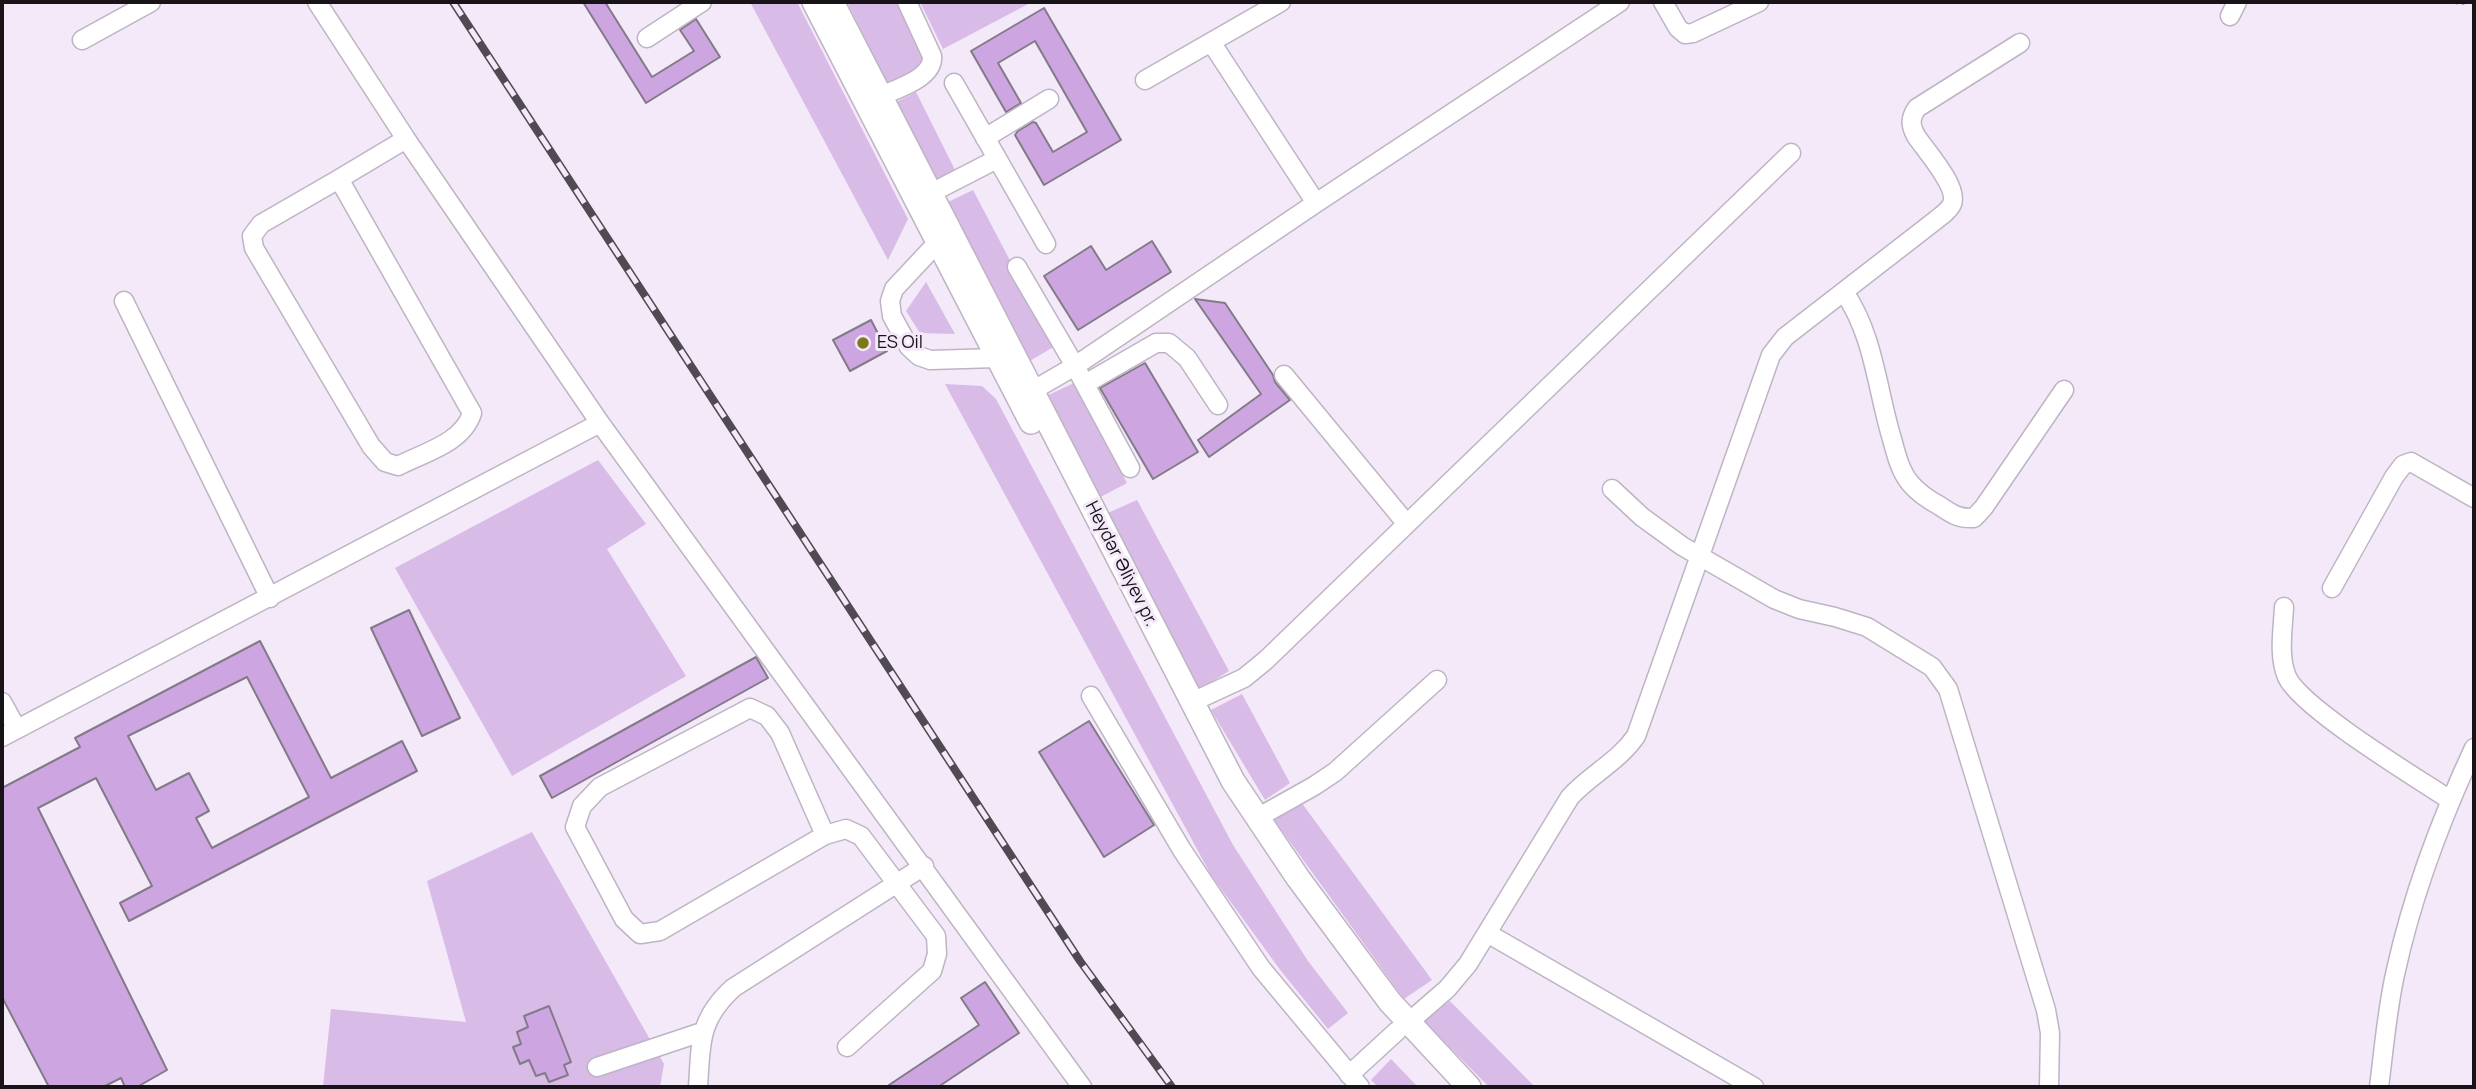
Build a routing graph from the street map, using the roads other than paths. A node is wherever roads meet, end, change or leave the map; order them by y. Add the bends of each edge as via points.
1 (151, 2) edge
2 (317, 2) edge
3 (702, 2) edge
4 (814, 2) edge
5 (832, 2) edge
6 (906, 2) edge
7 (1281, 2) edge
8 (1620, 2) edge
9 (1663, 2) edge
10 (1759, 2) edge
11 (647, 38) dead end
12 (82, 40) dead end
13 (1211, 42) junction
14 (2020, 43) dead end
15 (1144, 80) dead end
16 (954, 83) dead end
17 (881, 96) junction
18 (1049, 99) dead end
19 (985, 138) junction
20 (406, 139) junction
21 (1791, 153) dead end
22 (997, 159) junction
23 (339, 179) junction
24 (931, 193) junction
25 (1316, 203) junction
26 (938, 242) junction
27 (1046, 244) dead end
28 (1017, 267) dead end
29 (1844, 292) junction
30 (124, 301) dead end
31 (998, 358) junction
32 (1075, 366) junction
33 (1284, 375) dead end
34 (1085, 384) junction
35 (2064, 390) dead end
36 (1032, 391) junction
37 (1218, 405) dead end
38 (600, 423) junction
39 (1130, 468) dead end
40 (1612, 489) dead end
41 (2474, 498) edge
42 (1406, 523) junction
43 (1701, 557) junction
44 (2332, 588) dead end
45 (270, 597) junction
46 (2284, 607) dead end
47 (1437, 680) dead end
48 (1091, 696) dead end
49 (2, 702) edge
50 (1192, 702) junction
51 (9, 733) edge
52 (2474, 748) edge
53 (2450, 800) junction
54 (1257, 818) junction
55 (825, 835) junction
56 (924, 866) junction
57 (897, 884) junction
58 (1486, 933) junction
59 (1403, 1027) junction
60 (702, 1032) junction
61 (847, 1047) dead end
62 (597, 1067) dead end
63 (1355, 1081) edge
64 (698, 1087) edge
65 (1082, 1087) edge
66 (1447, 1087) edge
67 (1469, 1087) edge
68 (1754, 1087) edge
69 (2049, 1087) edge
70 (2379, 1087) edge

1 - 12 street
2 - 20 street
3 - 11 street
4 - 26 main road, Heydər Əliyev pr.
5 - 17 main road, Heydər Əliyev pr.
6 - 17 street via 933,64 927,72
7 - 13 street
8 - 25 street
9 - 10 street via 1685,34
13 - 15 street
13 - 25 street
14 - 29 street via 1917,108 1911,127 1953,188 1954,202
16 - 19 street
17 - 24 main road, Heydər Əliyev pr.
18 - 19 street
19 - 22 street
20 - 23 street
20 - 38 street
21 - 42 street
22 - 24 street
22 - 27 street
23 - 23 street via 472,413 468,425 453,439 398,466 385,462 371,446 254,248 252,236 261,224
24 - 36 main road, Heydər Əliyev pr.
25 - 32 street
26 - 31 main road, Heydər Əliyev pr.
26 - 31 street via 894,289 892,316 919,356 930,360
28 - 32 street
29 - 35 street via 1864,328 1900,465 1922,495 1961,519 1974,518 1984,507
29 - 43 street via 1785,337 1771,355
30 - 45 street
31 - 59 main road, Heydər Əliyev pr. via 1220,790 1378,1010
32 - 34 street
32 - 36 street
33 - 42 street
34 - 37 street via 1156,344 1169,343 1187,358
34 - 39 street
36 - 50 main road, Heydər Əliyev pr.
38 - 45 street
38 - 56 street
40 - 43 street via 1642,517
41 - 44 street via 2411,461 2403,465
42 - 50 street via 1266,660 1244,678
43 - 58 street via 1636,736 1626,751 1570,797
43 - 69 street via 1774,599 1867,627 1932,667 1948,689 2046,1010
45 - 51 street
46 - 53 street via 2282,655 2287,677 2296,689 2322,713
47 - 54 street via 1335,772
48 - 63 street via 1182,850 1261,968
49 - 51 street
50 - 54 main road, Heydər Əliyev pr.
52 - 53 street
53 - 70 street via 2406,929
54 - 59 main road, Heydər Əliyev pr. via 1390,1002
55 - 55 street via 660,931 640,934 624,919 575,828 582,806 600,787 750,708 767,716 780,733
55 - 57 street via 846,829 861,836
56 - 57 street
56 - 65 street
57 - 60 street via 733,988 716,1003
57 - 61 street via 936,936 932,971
58 - 59 street via 1447,989
58 - 68 street
59 - 63 street
59 - 66 main road, Heydər Əliyev pr.
59 - 67 main road, Heydər Əliyev pr.
60 - 62 street
60 - 64 street

